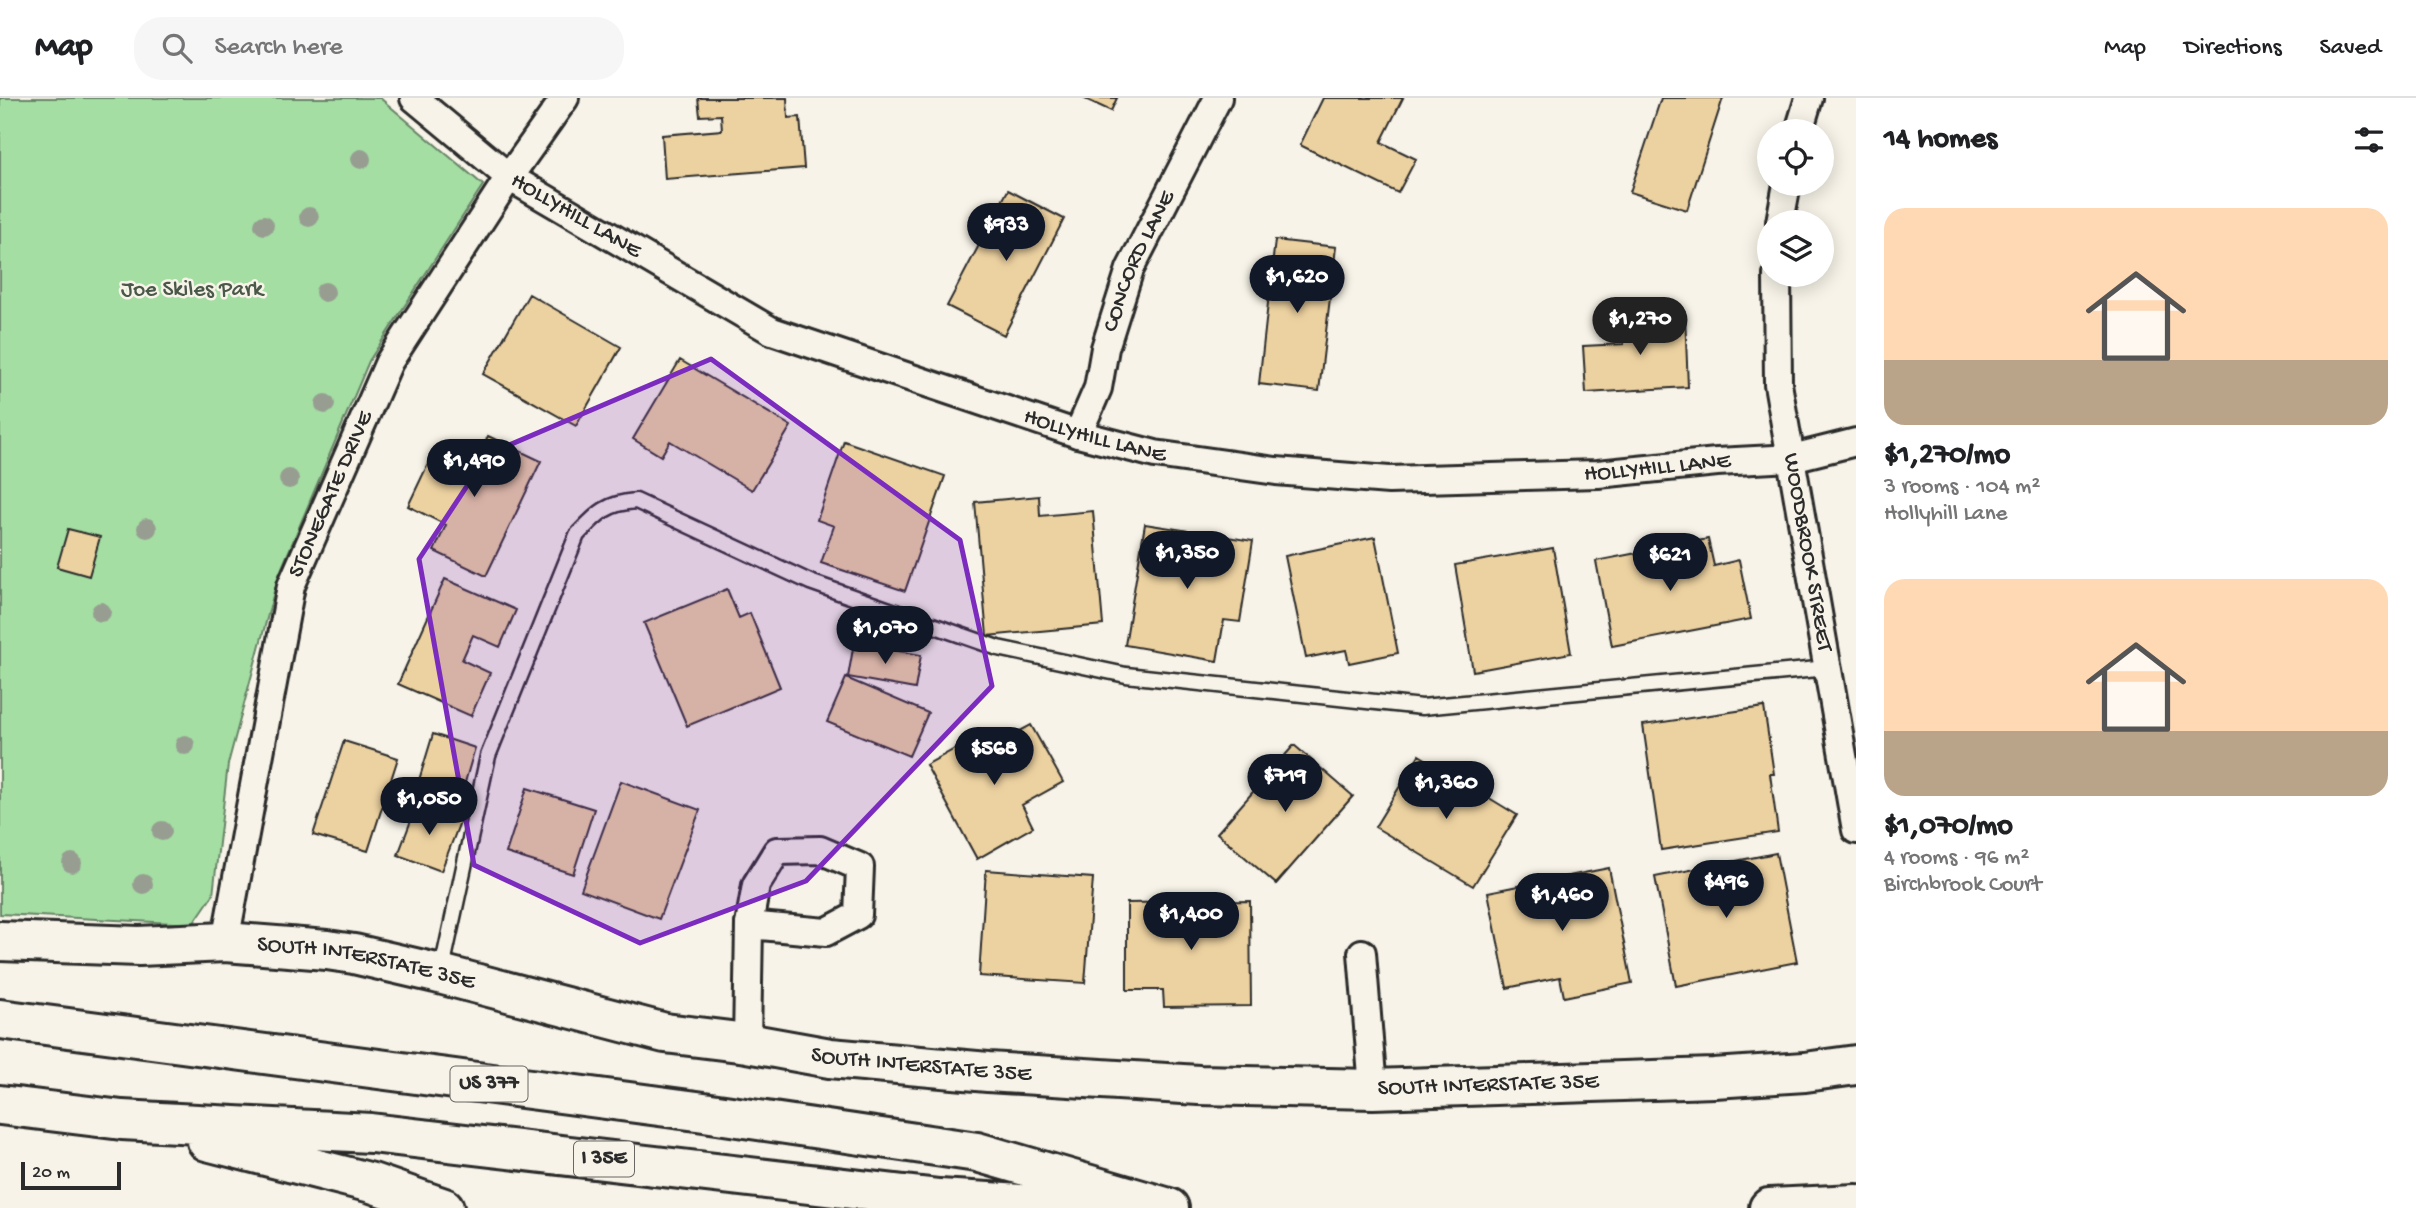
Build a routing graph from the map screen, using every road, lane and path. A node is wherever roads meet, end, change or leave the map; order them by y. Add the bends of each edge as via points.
1 (414, 98) edge
2 (565, 98) edge
3 (1218, 98) edge
4 (1809, 98) edge
5 (1803, 119) edge
6 (509, 177) junction
7 (1777, 287) edge
8 (1078, 434) junction
9 (1856, 442) edge
10 (1792, 458) junction
11 (1828, 668) junction
12 (1856, 830) edge
13 (749, 925) dead end
14 (0, 941) edge
15 (225, 942) junction
16 (1362, 953) dead end
17 (441, 975) junction
18 (0, 1019) edge
19 (747, 1043) junction
20 (1856, 1065) edge
21 (1374, 1089) junction
22 (0, 1105) edge
23 (122, 1120) junction
24 (1856, 1204) edge
25 (444, 1208) edge
26 (1086, 1208) edge
27 (1169, 1208) edge
28 (1769, 1208) edge

1 - 6 street, HOLLYHILL LANE
2 - 6 street, STONEGATE DRIVE
3 - 8 street, CONCORD LANE via 1130,268 1105,348 1098,388
4 - 5 street
6 - 8 street, HOLLYHILL LANE via 772,331
6 - 15 street, STONEGATE DRIVE via 389,362 291,586
7 - 10 street, WOODBROOK STREET via 1778,384
8 - 10 street, HOLLYHILL LANE via 1155,454 1276,471 1389,480 1598,474
9 - 10 street, HOLLYHILL LANE
10 - 11 street, WOODBROOK STREET
11 - 12 street, WOODBROOK STREET
11 - 17 lane via 1422,707 1126,675 998,648 810,582 636,501 618,502 600,511 577,535 488,756
13 - 19 street
14 - 15 main road, SOUTH INTERSTATE 35E via 139,946
15 - 17 main road, SOUTH INTERSTATE 35E via 354,954
16 - 21 street
17 - 19 main road, SOUTH INTERSTATE 35E via 665,1034
18 - 27 main road, US 377 via 977,1152
19 - 21 main road, SOUTH INTERSTATE 35E via 830,1058 988,1072 1199,1085
20 - 21 main road, SOUTH INTERSTATE 35E via 1714,1078
22 - 23 main road, I 35E
23 - 25 main road via 372,1182
23 - 26 main road, I 35E via 371,1133 939,1199
24 - 28 main road

